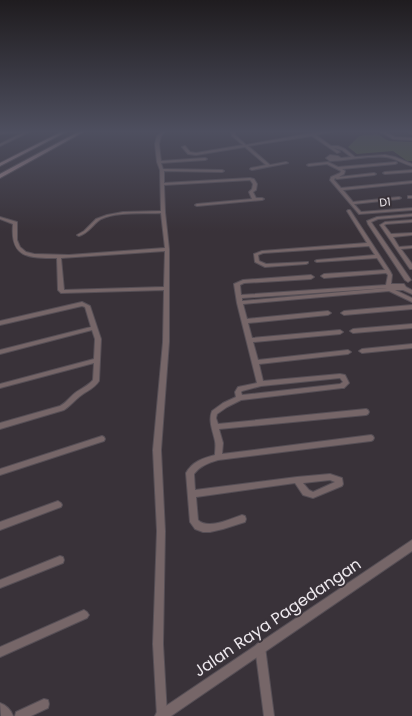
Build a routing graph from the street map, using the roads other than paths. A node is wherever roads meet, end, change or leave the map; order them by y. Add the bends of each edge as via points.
1 (21, 164) edge
2 (160, 164) edge
3 (278, 164) edge
4 (315, 164) edge
5 (331, 164) edge
6 (379, 164) edge
7 (309, 165) dead end
8 (269, 166) joint
9 (339, 168) junction
10 (252, 169) dead end
11 (162, 170) junction
12 (222, 171) dead end
13 (412, 171) edge
14 (385, 173) dead end
15 (374, 174) dead end
16 (0, 176) edge
17 (332, 178) junction
18 (412, 182) edge
19 (162, 184) junction
20 (412, 186) edge
21 (342, 191) junction
22 (400, 198) dead end
23 (254, 199) junction
24 (262, 199) dead end
25 (351, 203) junction
26 (197, 205) dead end
27 (412, 209) edge
28 (349, 210) dead end
29 (163, 212) junction
30 (412, 215) edge
31 (0, 218) edge
32 (412, 221) edge
33 (412, 234) edge
34 (79, 235) dead end
35 (389, 236) junction
36 (370, 244) junction
37 (412, 247) edge
38 (398, 248) junction
39 (167, 249) junction
40 (59, 256) junction
41 (378, 256) junction
42 (317, 261) dead end
43 (410, 261) edge
44 (306, 263) dead end
45 (412, 268) edge
46 (388, 271) junction
47 (324, 276) dead end
48 (311, 277) dead end
49 (410, 280) edge
50 (403, 287) junction
51 (166, 288) junction
52 (390, 288) junction
53 (412, 292) edge
54 (240, 300) junction
55 (412, 300) edge
56 (412, 307) edge
57 (344, 312) dead end
58 (328, 313) dead end
59 (245, 321) junction
60 (0, 323) edge
61 (412, 326) edge
62 (94, 328) junction
63 (353, 331) dead end
64 (340, 332) dead end
65 (250, 340) junction
66 (412, 346) edge
67 (362, 351) dead end
68 (0, 352) edge
69 (348, 352) dead end
70 (97, 360) junction
71 (255, 362) junction
72 (261, 384) junction
73 (0, 386) edge
74 (240, 398) junction
75 (366, 412) dead end
76 (0, 426) edge
77 (216, 427) junction
78 (371, 438) dead end
79 (102, 439) dead end
80 (218, 457) junction
81 (0, 472) edge
82 (297, 480) junction
83 (191, 494) junction
84 (58, 505) dead end
85 (242, 519) dead end
86 (0, 526) edge
87 (412, 544) edge
88 (60, 560) dead end
89 (0, 584) edge
90 (84, 615) dead end
91 (260, 648) junction
92 (0, 652) edge
93 (44, 704) dead end
94 (0, 708) edge
95 (8, 716) edge
96 (20, 716) edge
97 (161, 716) edge
98 (269, 716) edge

1 - 16 main road
2 - 11 street
3 - 8 street
4 - 7 street
5 - 9 street
6 - 9 street
8 - 10 street
9 - 17 street via 343,173
11 - 12 street
11 - 19 street
13 - 14 street
15 - 17 street
17 - 21 street
18 - 21 street
19 - 23 street via 250,179 255,184 251,192
19 - 29 street
20 - 21 street
21 - 25 street
22 - 25 street
23 - 24 street
23 - 26 street
25 - 27 street, D1 via 360,213
28 - 36 street
29 - 34 street via 108,216 96,221
29 - 39 street
30 - 49 street via 369,221
31 - 40 street via 15,223 15,242 22,252 29,255
32 - 35 street via 382,224
33 - 35 street
35 - 38 street
36 - 41 street
36 - 44 street via 256,254 257,262 265,266
37 - 38 street
38 - 43 street
39 - 40 street
39 - 51 street
40 - 51 street via 60,285 64,292
41 - 42 street
41 - 46 street
43 - 45 street
46 - 47 street
46 - 52 street
48 - 54 street via 239,283 236,286
49 - 50 street via 404,282
50 - 52 street
50 - 53 street
51 - 97 street via 166,342 157,450 161,531 158,644
52 - 54 street
52 - 55 street
54 - 59 street
56 - 57 street
58 - 59 street
59 - 65 street
60 - 62 street via 82,304 87,306
61 - 63 street
62 - 68 street
62 - 70 street via 98,340
64 - 65 street
65 - 71 street
66 - 67 street
69 - 71 street
70 - 73 street
70 - 76 street via 96,381 77,395 70,404
71 - 72 street
72 - 74 street via 240,389
72 - 74 street via 340,376 346,385
74 - 77 street via 214,414
75 - 77 street
77 - 80 street
78 - 80 street
79 - 81 street
80 - 83 street via 204,461 190,473
82 - 82 street via 306,493 313,495 340,484 338,480 330,477
82 - 83 street
83 - 85 street via 194,522 200,527 210,528
84 - 86 street
87 - 91 street, Jalan Raya Pagedangan
88 - 89 street
90 - 92 street
91 - 97 street, Jalan Raya Pagedangan
91 - 98 street
93 - 96 street
94 - 95 street

